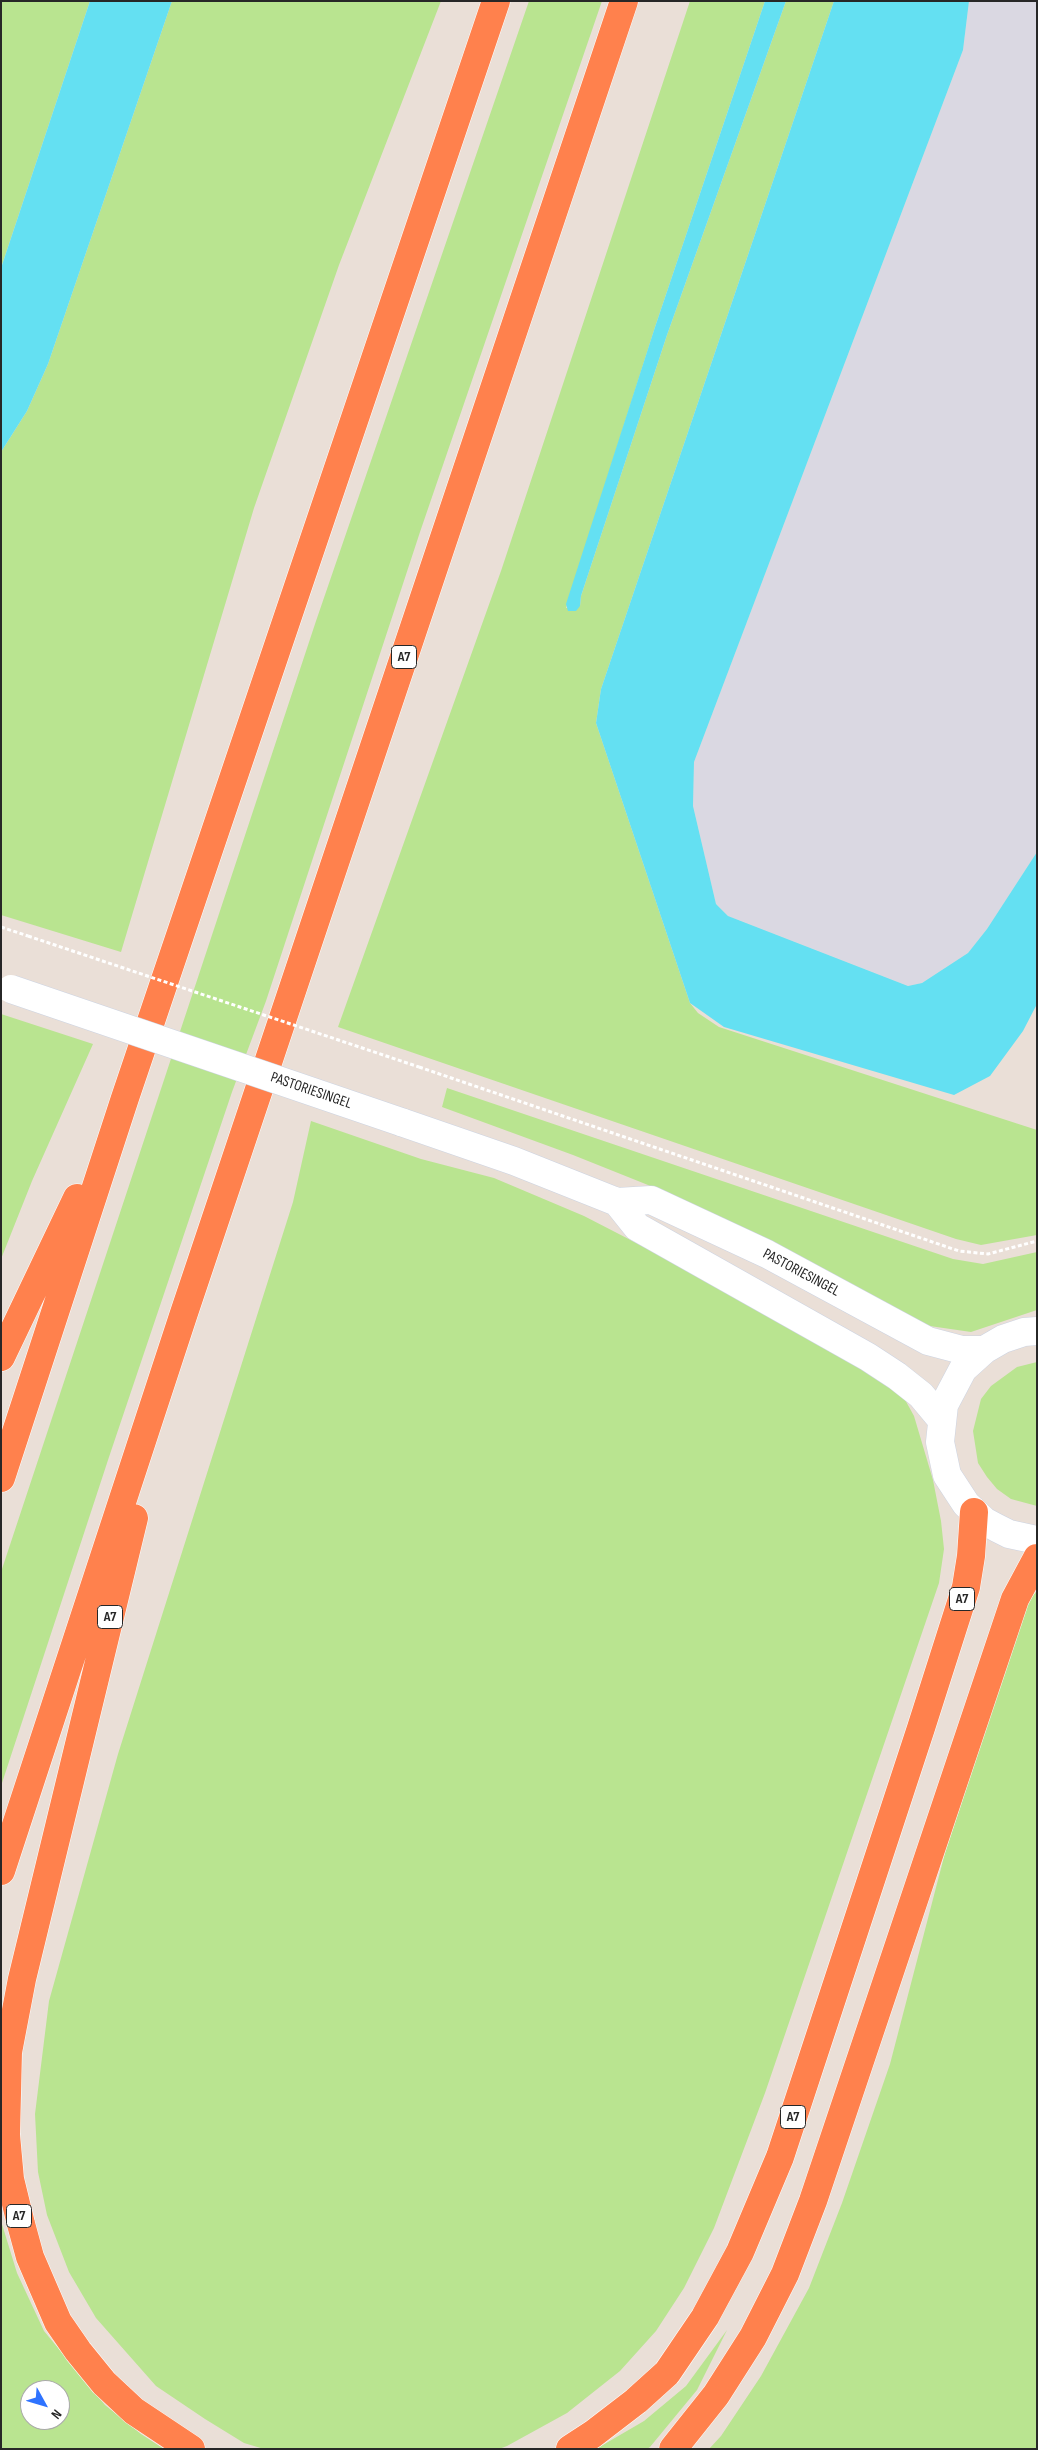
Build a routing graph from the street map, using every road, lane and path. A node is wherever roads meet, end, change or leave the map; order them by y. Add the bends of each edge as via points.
1 (496, 1) edge
2 (624, 1) edge
3 (1, 927) edge
4 (6, 988) edge
5 (126, 1098) junction
6 (617, 1202) junction
7 (1037, 1241) edge
8 (184, 1313) junction
9 (1037, 1331) edge
10 (984, 1350) junction
11 (1, 1357) edge
12 (941, 1419) junction
13 (1, 1478) edge
14 (974, 1512) junction
15 (1037, 1540) edge
16 (1037, 1558) edge
17 (1, 1871) edge
18 (192, 2449) edge
19 (570, 2449) edge
20 (673, 2449) edge

1 - 5 highway
2 - 8 highway, A7
3 - 7 path, bridge via 959,1251 988,1254
4 - 6 main road, PASTORIESINGEL, bridge via 514,1161
5 - 11 highway
5 - 13 highway
6 - 10 main road, PASTORIESINGEL via 651,1200 767,1254 928,1341 962,1350
6 - 12 main road, PASTORIESINGEL via 638,1227 897,1376 921,1395
8 - 17 highway, A7
8 - 18 highway, A7 via 22,1979 8,2052 6,2135 10,2179 30,2257 58,2322 104,2383 134,2411
9 - 10 main road via 1003,1339
10 - 12 main road via 956,1380
12 - 14 main road via 940,1442 947,1475 958,1495
14 - 15 main road via 1009,1534
14 - 19 highway, A7 via 966,1587 780,2157 740,2252 706,2316 667,2373 622,2412
16 - 20 highway via 1012,1608 813,2202 785,2274 753,2337 716,2395

